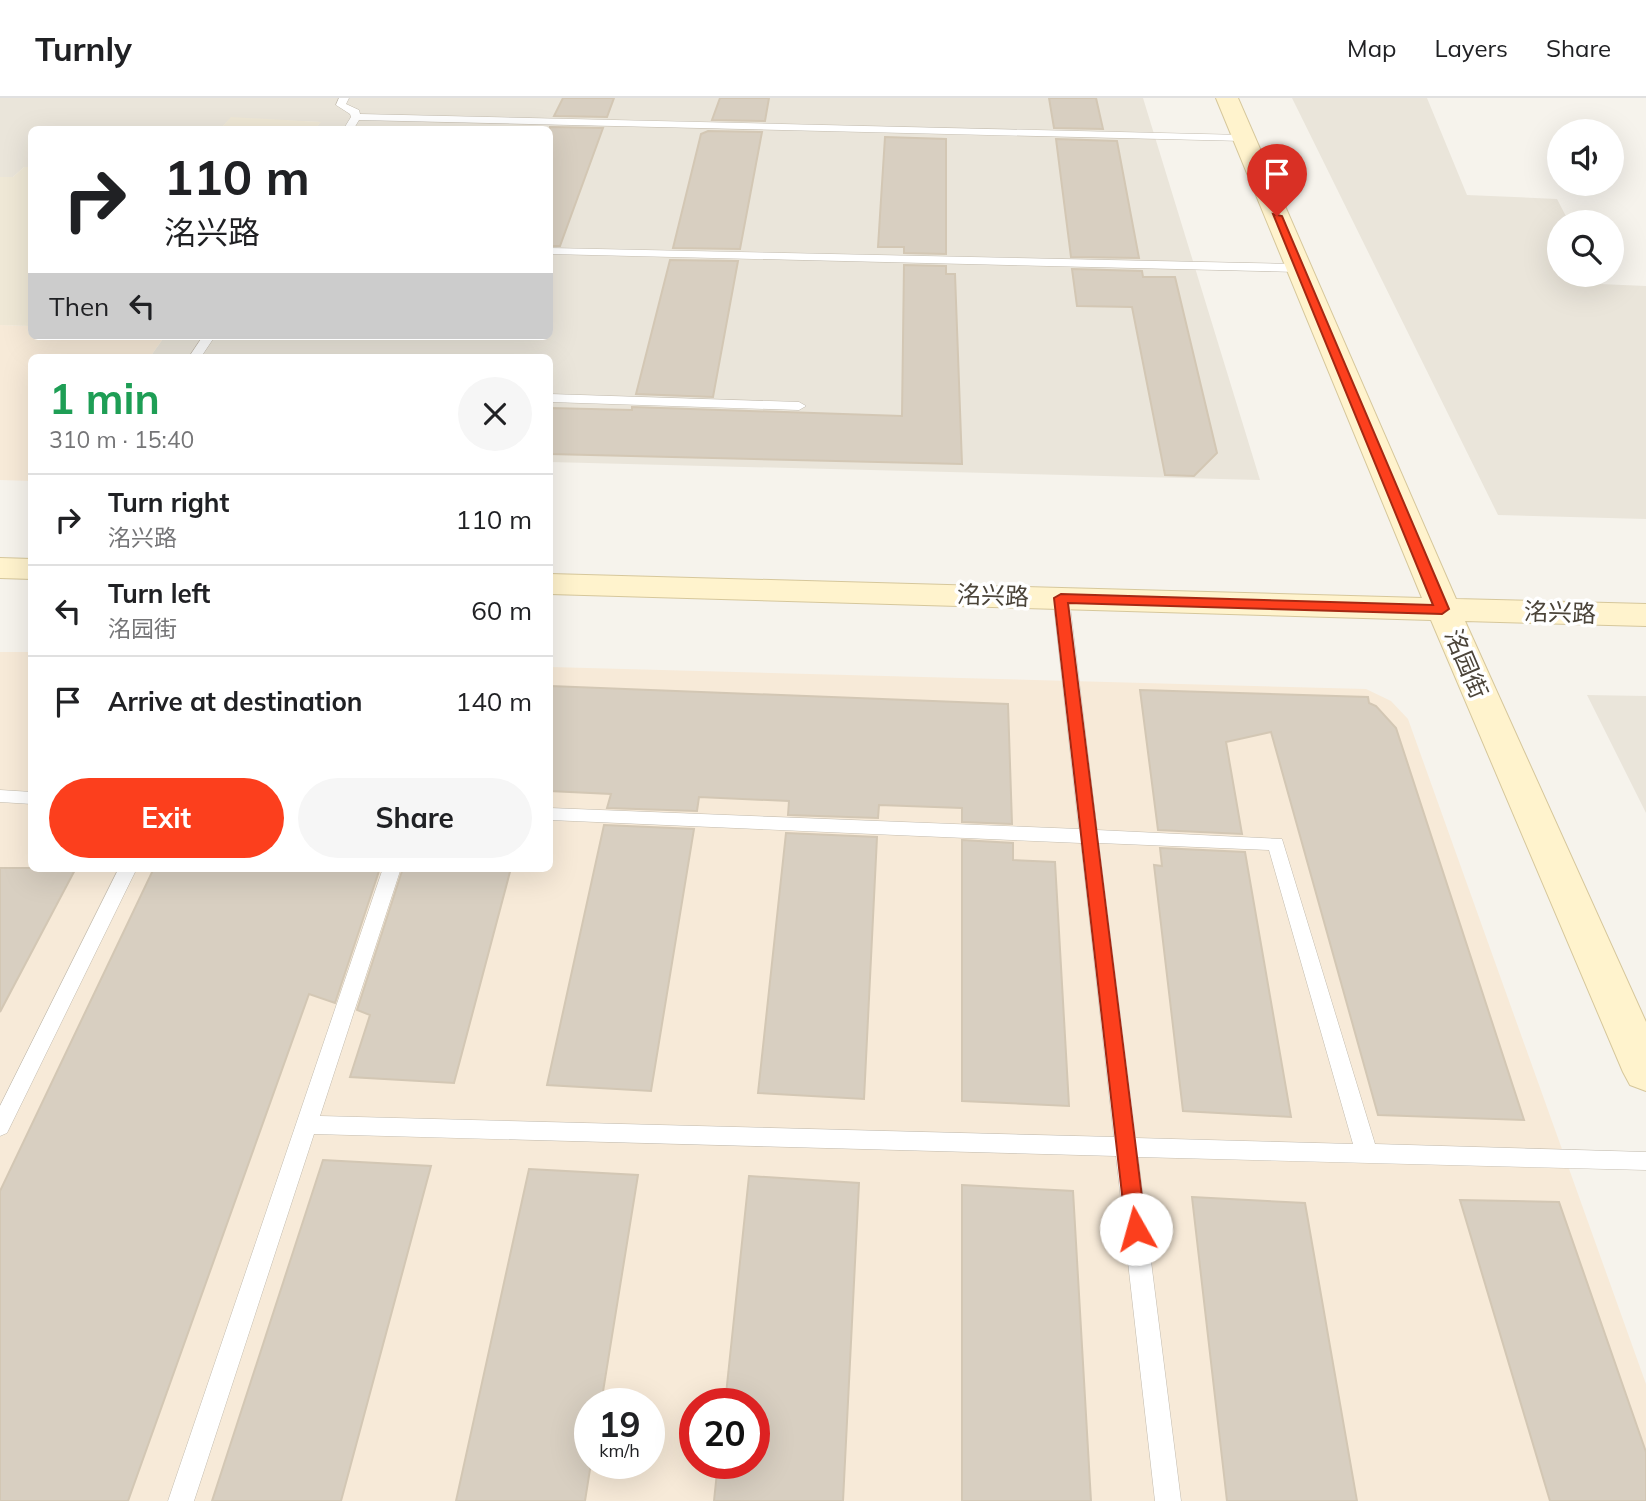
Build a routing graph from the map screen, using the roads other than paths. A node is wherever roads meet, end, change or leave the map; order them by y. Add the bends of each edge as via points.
1 (344, 98) edge
2 (1227, 98) edge
3 (356, 117) junction
4 (350, 126) edge
5 (1244, 138) junction
6 (553, 251) edge
7 (1298, 268) junction
8 (553, 398) edge
9 (799, 406) dead end
10 (0, 547) edge
11 (28, 547) edge
12 (553, 562) edge
13 (0, 568) edge
14 (28, 569) edge
15 (553, 583) edge
16 (1646, 593) edge
17 (1061, 598) junction
18 (1437, 598) junction
19 (1646, 615) edge
20 (0, 796) edge
21 (28, 797) edge
22 (553, 814) edge
23 (1089, 836) junction
24 (126, 872) edge
25 (391, 872) edge
26 (1646, 1072) edge
27 (5, 1108) edge
28 (306, 1125) junction
29 (0, 1127) edge
30 (1126, 1147) junction
31 (1367, 1154) junction
32 (1646, 1161) edge
33 (181, 1501) edge
34 (1168, 1501) edge

1 - 3 lane via 341,106
2 - 5 street, 洺园街
3 - 4 lane
3 - 5 lane
5 - 7 street, 洺园街
6 - 7 lane
7 - 18 street, 洺园街
8 - 9 lane
10 - 11 street
12 - 18 street, 洺兴路
13 - 14 street
15 - 17 street, 洺兴路
16 - 18 street, 洺兴路
17 - 18 street, 洺兴路
17 - 23 lane
18 - 19 street, 洺兴路
18 - 26 street, 洺园街
20 - 21 lane
22 - 23 lane
23 - 30 lane
23 - 31 lane via 1276,844
24 - 27 lane
25 - 28 lane
27 - 29 lane
28 - 30 lane
28 - 33 lane
30 - 31 lane
30 - 34 lane
31 - 32 lane

